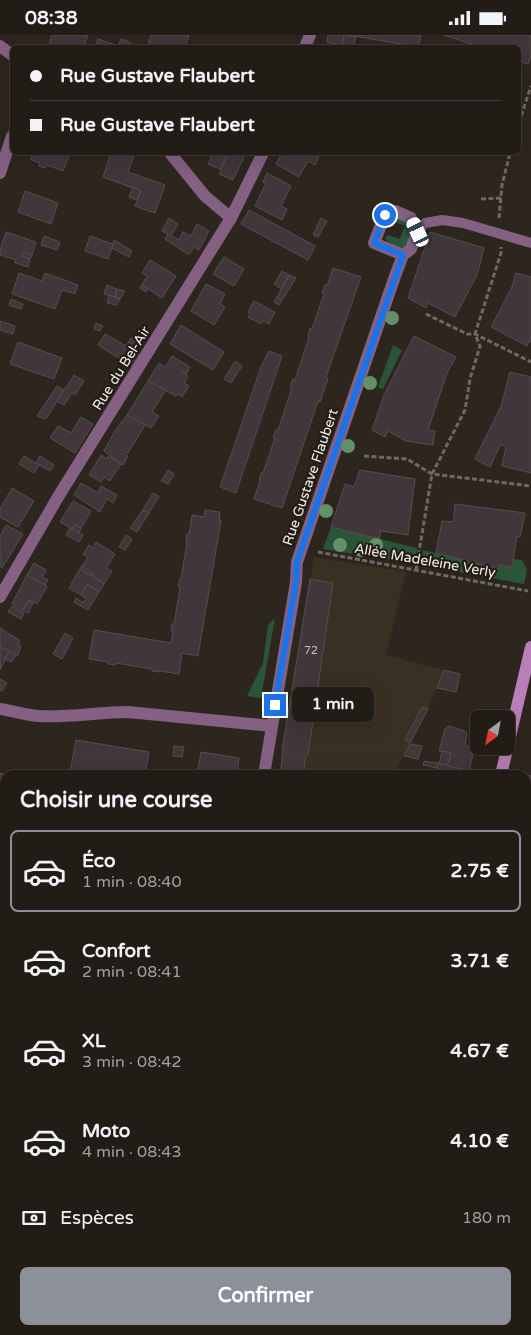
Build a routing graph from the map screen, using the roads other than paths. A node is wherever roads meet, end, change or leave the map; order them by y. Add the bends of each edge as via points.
1 (10, 142) edge
2 (172, 155) edge
3 (262, 155) edge
4 (0, 173) edge
5 (231, 218) junction
6 (418, 232) junction
7 (531, 243) edge
8 (403, 255) junction
9 (0, 597) edge
10 (531, 647) edge
11 (0, 709) edge
12 (272, 726) junction
13 (265, 770) edge
14 (502, 770) edge

1 - 4 street
2 - 5 street via 205,196
3 - 5 street, Rue du Bel-Air
5 - 9 street, Rue du Bel-Air via 58,497
6 - 7 lane via 425,223 442,220
6 - 8 street, Rue Gustave Flaubert via 411,249
6 - 8 street via 411,218 395,211 385,215 374,243
8 - 12 street, Rue Gustave Flaubert via 297,562
10 - 14 street
11 - 12 street via 38,716 128,712
12 - 13 street, Rue Gustave Flaubert

